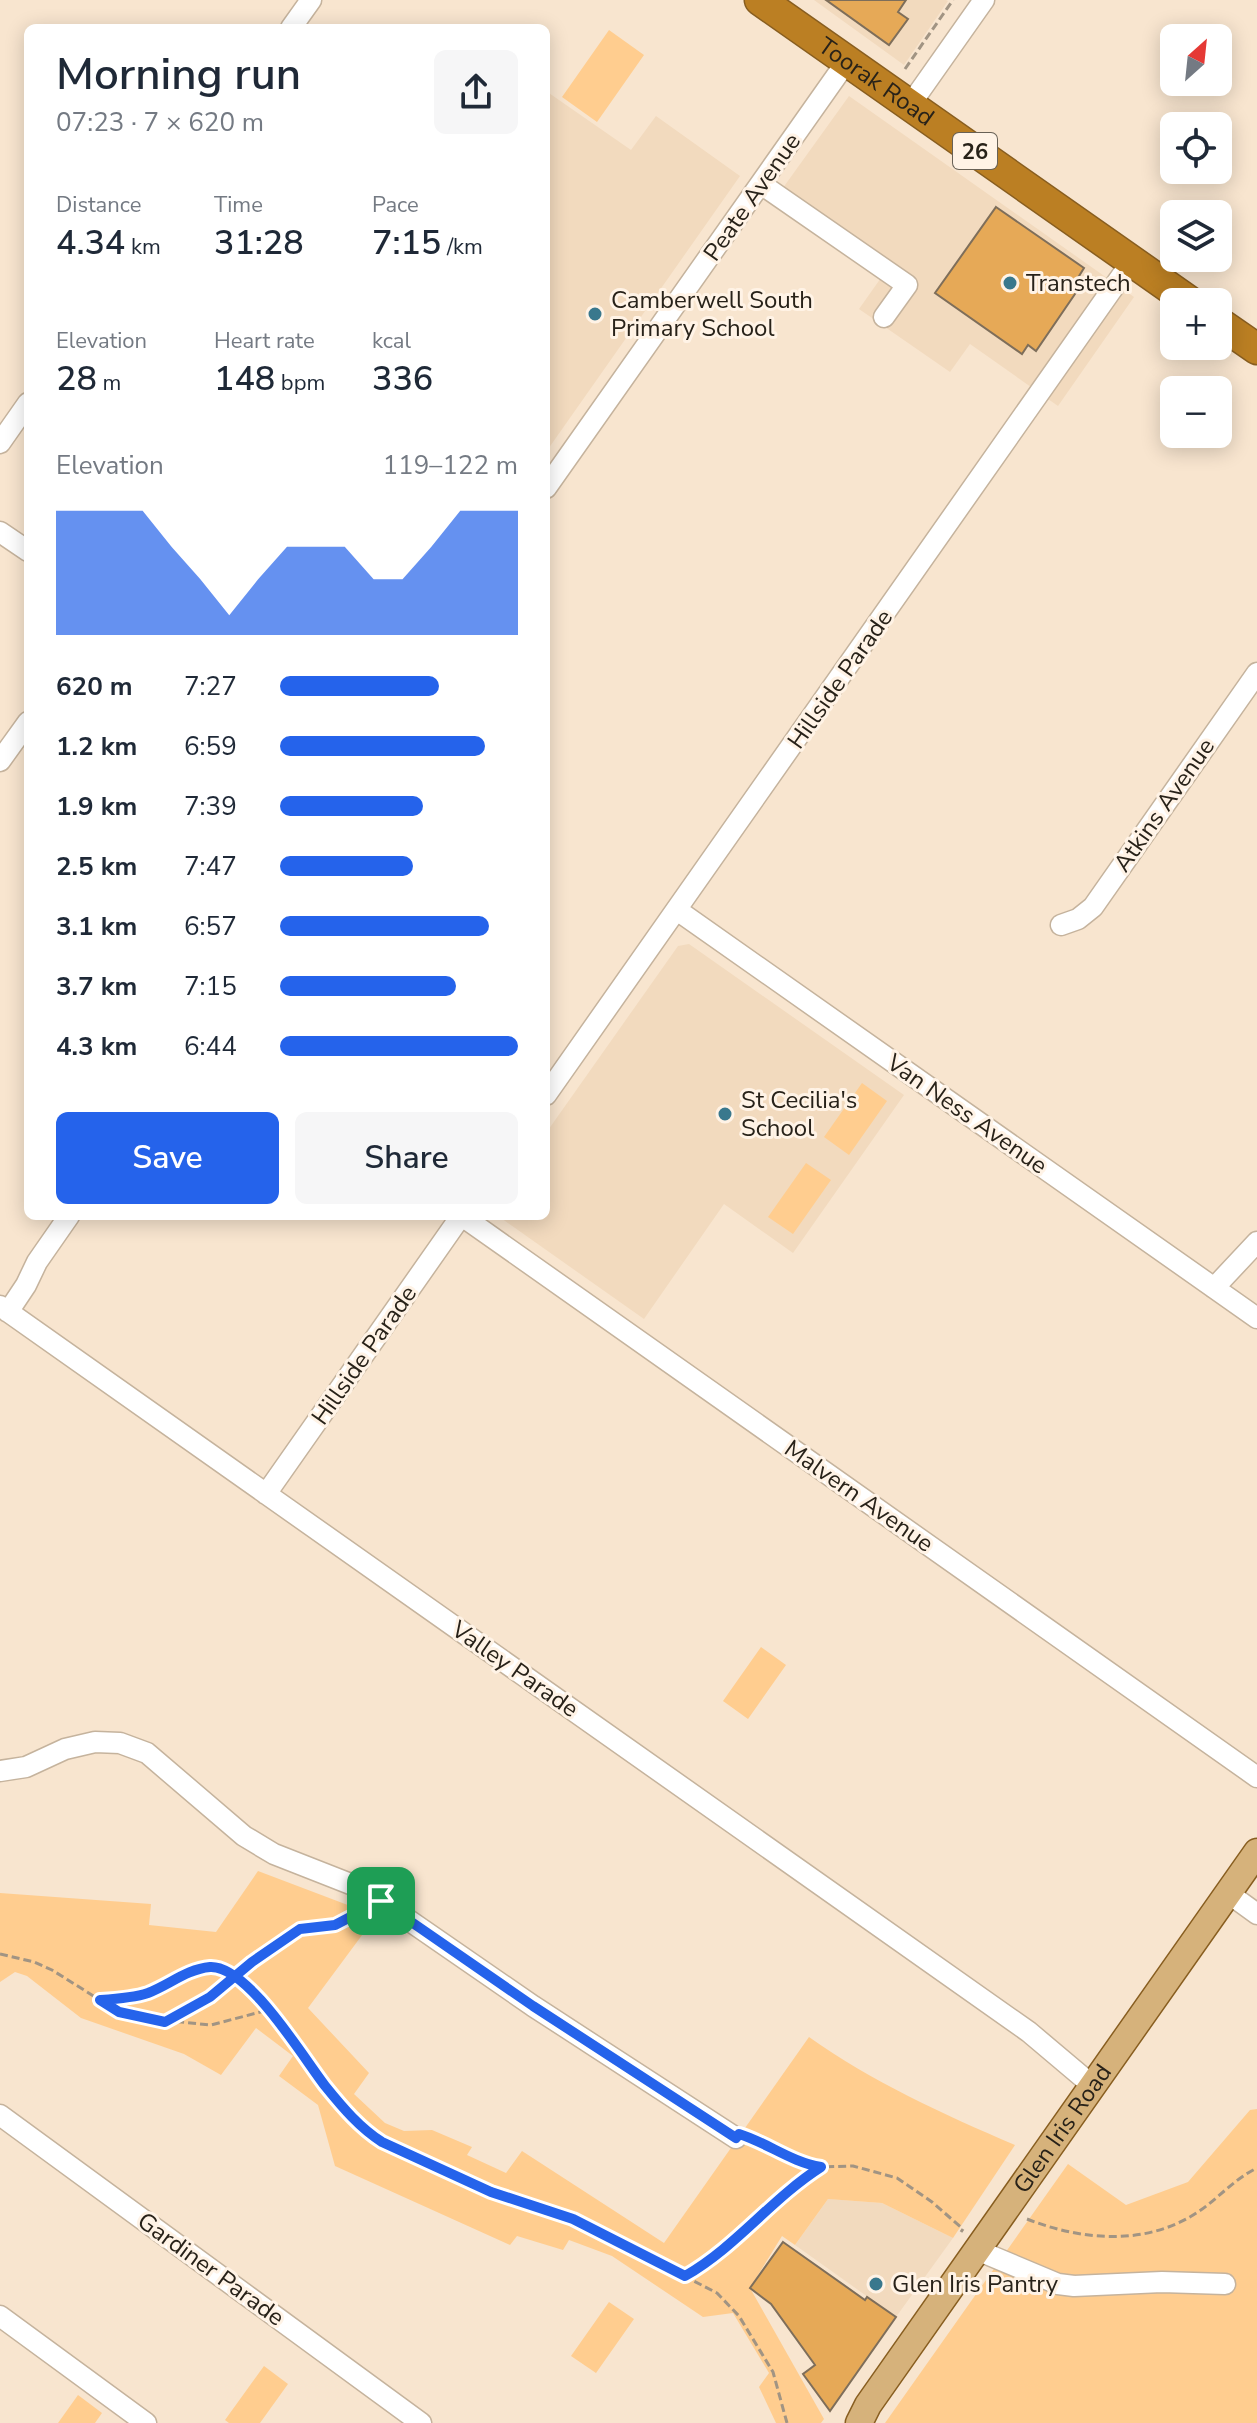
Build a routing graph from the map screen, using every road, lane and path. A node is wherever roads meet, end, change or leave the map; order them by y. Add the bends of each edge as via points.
1 (311, 0) edge
2 (760, 0) edge
3 (953, 0) edge
4 (984, 0) edge
5 (294, 24) edge
6 (847, 61) junction
7 (905, 69) dead end
8 (910, 105) junction
9 (761, 184) junction
10 (1132, 261) junction
11 (1170, 288) edge
12 (884, 317) dead end
13 (1232, 332) edge
14 (1257, 349) edge
15 (24, 409) edge
16 (0, 443) edge
17 (550, 482) edge
18 (0, 532) edge
19 (24, 548) edge
20 (1257, 673) edge
21 (24, 728) edge
22 (0, 761) edge
23 (677, 910) junction
24 (1061, 925) dead end
25 (550, 1089) edge
26 (66, 1220) edge
27 (458, 1220) edge
28 (467, 1220) edge
29 (1257, 1245) edge
30 (1222, 1293) junction
31 (3, 1306) edge
32 (1257, 1318) edge
33 (266, 1494) junction
34 (0, 1771) edge
35 (1257, 1777) edge
36 (1257, 1852) edge
37 (1228, 1893) junction
38 (381, 1901) junction
39 (1257, 1914) edge
40 (0, 1954) edge
41 (100, 2000) junction
42 (268, 2010) junction
43 (165, 2022) junction
44 (1098, 2078) junction
45 (0, 2115) edge
46 (736, 2138) joint
47 (821, 2167) junction
48 (1257, 2168) edge
49 (1027, 2219) dead end
50 (970, 2239) junction
51 (685, 2276) junction
52 (1225, 2284) dead end
53 (0, 2316) edge
54 (859, 2417) edge
55 (146, 2423) edge
56 (421, 2423) edge
57 (787, 2423) edge

1 - 5 street
2 - 6 highway, Toorak Road / 26
3 - 7 path
4 - 8 street
6 - 8 highway, Toorak Road / 26
6 - 9 street, Peate Avenue
8 - 10 highway, Toorak Road / 26
9 - 12 street via 907,285
9 - 17 street, Peate Avenue
10 - 11 highway, Toorak Road / 26
10 - 23 street, Hillside Parade
13 - 14 highway
15 - 16 street
18 - 19 street
20 - 24 street, Atkins Avenue via 1093,907
21 - 22 street
23 - 25 street, Hillside Parade
23 - 30 street, Van Ness Avenue
26 - 31 street via 26,1285
27 - 33 street, Hillside Parade
28 - 35 street, Malvern Avenue
29 - 30 street
30 - 32 street, Van Ness Avenue
31 - 33 street, Valley Parade
33 - 44 street, Valley Parade
34 - 38 street via 95,1742 132,1747 158,1761 263,1848
36 - 37 main road, Glen Iris Road
37 - 39 street
37 - 44 main road, Glen Iris Road
38 - 43 path, bridge via 335,1925 300,1929 223,1987
38 - 46 street
40 - 41 path via 34,1962
41 - 42 path via 151,1992 191,1971 216,1968 234,1974
41 - 43 path via 119,2012
42 - 43 path via 211,2025
42 - 51 path via 345,2110 374,2137 491,2192 583,2224
44 - 50 main road, Glen Iris Road
45 - 56 street, Gardiner Parade
46 - 47 path via 752,2138
47 - 50 path via 853,2166 897,2178 932,2202
47 - 51 path via 724,2251
48 - 49 path via 1195,2214 1146,2235 1081,2234
50 - 52 street via 1058,2284
50 - 54 main road, Glen Iris Road
51 - 57 path via 717,2293 739,2316 773,2372
53 - 55 street

